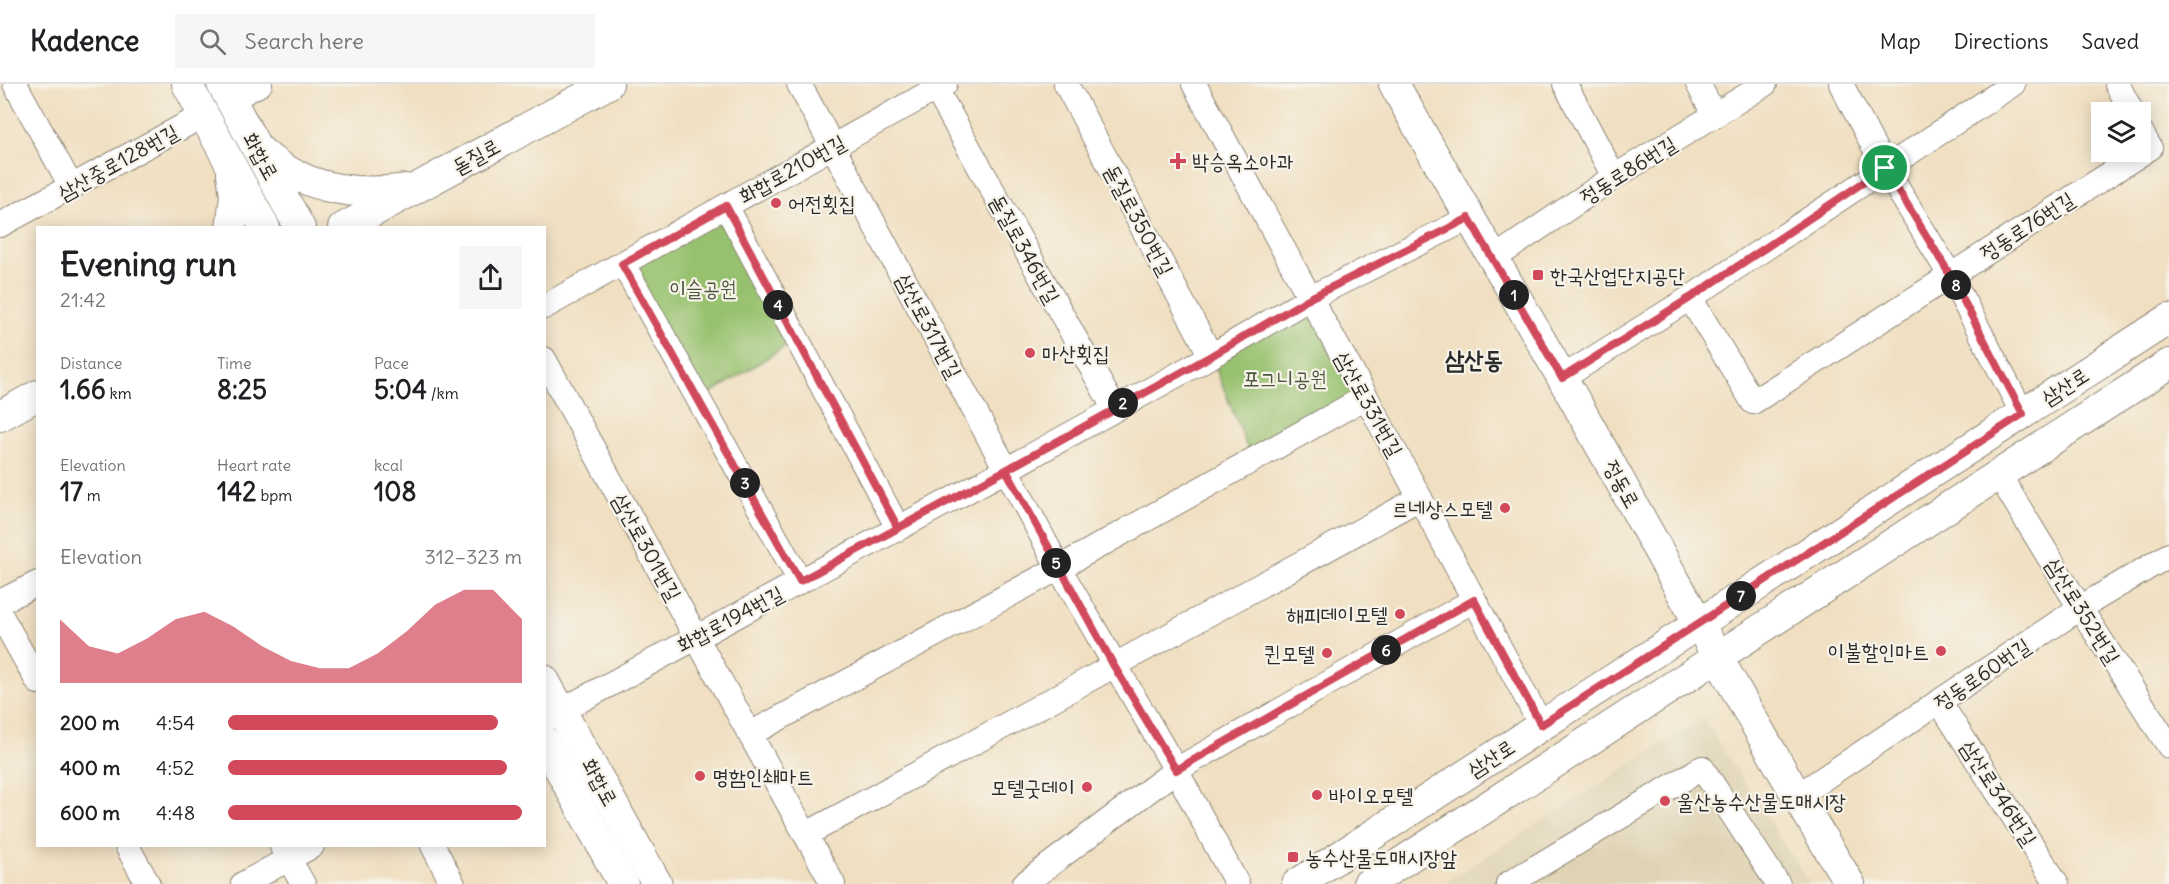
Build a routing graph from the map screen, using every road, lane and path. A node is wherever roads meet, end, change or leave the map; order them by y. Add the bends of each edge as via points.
1 (15, 84) edge
2 (187, 84) edge
3 (260, 84) edge
4 (608, 84) edge
5 (799, 84) edge
6 (1066, 84) edge
7 (1194, 84) edge
8 (1394, 84) edge
9 (1565, 84) edge
10 (1698, 84) edge
11 (1765, 84) edge
12 (1841, 84) edge
13 (2013, 84) edge
14 (2117, 84) edge
15 (941, 87) edge
16 (226, 92) edge
17 (2127, 102) edge
18 (204, 115) junction
19 (1715, 116) junction
20 (833, 147) junction
21 (256, 148) junction
22 (230, 162) junction
23 (2112, 162) edge
24 (1885, 168) junction
25 (1614, 177) junction
26 (423, 184) junction
27 (72, 188) junction
28 (726, 206) junction
29 (1469, 218) junction
30 (0, 225) edge
31 (231, 226) edge
32 (264, 226) edge
33 (299, 226) edge
34 (347, 226) edge
35 (384, 226) edge
36 (1493, 259) junction
37 (622, 264) junction
38 (1950, 275) junction
39 (1310, 298) junction
40 (1690, 298) junction
41 (546, 306) edge
42 (2169, 319) edge
43 (1211, 356) junction
44 (546, 363) edge
45 (2169, 364) edge
46 (1562, 378) junction
47 (36, 396) edge
48 (1366, 397) junction
49 (1114, 408) junction
50 (2023, 414) junction
51 (0, 416) edge
52 (1006, 470) junction
53 (1999, 474) junction
54 (1420, 498) junction
55 (898, 528) junction
56 (2169, 555) edge
57 (1059, 568) junction
58 (800, 581) junction
59 (36, 584) edge
60 (1474, 600) junction
61 (0, 602) edge
62 (2080, 608) junction
63 (0, 614) edge
64 (1698, 624) junction
65 (696, 637) junction
66 (1717, 658) junction
67 (1114, 666) junction
68 (36, 678) edge
69 (546, 688) edge
70 (1940, 703) junction
71 (553, 715) edge
72 (1541, 725) junction
73 (750, 734) junction
74 (546, 745) edge
75 (2169, 746) edge
76 (1176, 770) junction
77 (1797, 796) junction
78 (807, 834) junction
79 (129, 847) edge
80 (308, 847) edge
81 (434, 847) edge
82 (285, 852) edge
83 (148, 884) edge
84 (243, 884) edge
85 (303, 884) edge
86 (453, 884) edge
87 (623, 884) edge
88 (657, 884) edge
89 (833, 884) edge
90 (1024, 884) edge
91 (1237, 884) edge
92 (1297, 884) edge
93 (1368, 884) edge
94 (1508, 884) edge
95 (1778, 884) edge
96 (1850, 884) edge
97 (2057, 884) edge

1 - 27 street
2 - 18 main road, 화합로
3 - 16 street
4 - 26 main road, 돋질로
5 - 20 street, 삼산로317번길
6 - 43 street, 돋질로350번길
7 - 39 street, 삼산로331번길
8 - 29 main road, 정동로
9 - 25 street
10 - 19 street
11 - 19 street, 정동로86번길
12 - 24 street
13 - 24 street
14 - 17 street
15 - 20 street, 화합로210번길
15 - 49 street, 돋질로346번길
16 - 18 main road via 237,118 230,132 214,130
16 - 21 main road, 화합로
18 - 22 main road, 화합로
18 - 27 street, 삼산중로128번길
19 - 25 street, 정동로86번길
20 - 28 street, 화합로210번길
20 - 52 street, 삼산로317번길
21 - 26 main road via 279,167 327,187 372,192
21 - 33 main road, 화합로
22 - 31 main road via 235,196
22 - 32 main road, 화합로
23 - 38 street, 정동로76번길
24 - 38 street
24 - 40 street
25 - 36 street, 정동로86번길
26 - 34 main road, 돋질로
26 - 35 main road
27 - 30 street, 삼산중로128번길
28 - 37 street, 화합로210번길
28 - 55 street
29 - 36 main road, 정동로
29 - 39 street, 화합로194번길
36 - 46 main road, 정동로
37 - 41 street, 화합로210번길
37 - 58 street
38 - 40 street, 정동로76번길 via 1753,402
38 - 50 street
39 - 43 street, 화합로194번길
39 - 48 street, 삼산로331번길
40 - 46 street
42 - 50 main road, 삼산로
43 - 49 street, 화합로194번길
44 - 65 street, 삼산로301번길
45 - 53 main road, 삼산로
46 - 64 main road, 정동로
47 - 51 main road
48 - 54 street, 삼산로331번길
48 - 57 street
49 - 52 street, 화합로194번길
50 - 64 main road, 삼산로
52 - 55 street, 화합로194번길
52 - 57 street, 삼산로317번길
53 - 62 street, 삼산로352번길
53 - 66 main road, 삼산로
54 - 60 street, 삼산로331번길
54 - 67 street
55 - 58 street, 화합로194번길
56 - 62 street, 정동로60번길
57 - 67 street, 삼산로317번길
57 - 73 street
58 - 65 street, 화합로194번길
59 - 61 street
60 - 72 street, 삼산로331번길
60 - 76 street
62 - 70 street, 정동로60번길
62 - 75 street, 삼산로352번길
63 - 68 street
64 - 66 main road, 정동로
64 - 72 main road, 삼산로
65 - 71 street, 화합로194번길
65 - 73 street, 삼산로301번길
66 - 77 main road, 정동로
66 - 93 main road, 삼산로
67 - 76 street, 삼산로317번길
67 - 78 street
69 - 71 main road, 화합로
70 - 77 street, 정동로60번길
70 - 97 street, 삼산로346번길
71 - 88 main road, 화합로
72 - 92 main road, 삼산로
73 - 78 street, 삼산로301번길
74 - 87 main road, 화합로
76 - 90 street
76 - 91 street, 삼산로317번길
77 - 96 main road, 정동로
78 - 89 street, 삼산로301번길
79 - 83 street
80 - 82 street
81 - 86 street
82 - 84 street
82 - 85 street
94 - 95 street via 1702,768

